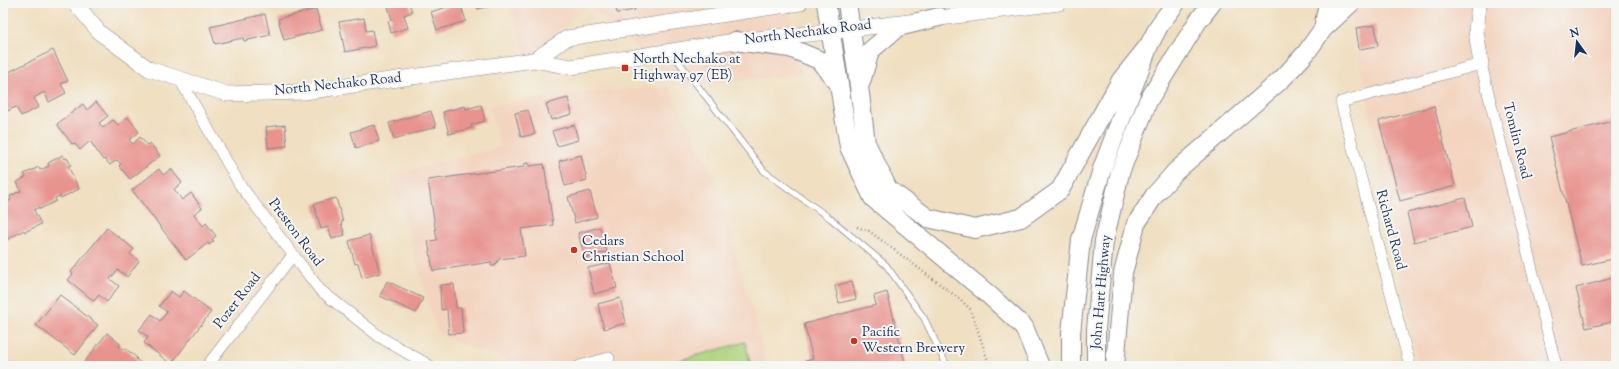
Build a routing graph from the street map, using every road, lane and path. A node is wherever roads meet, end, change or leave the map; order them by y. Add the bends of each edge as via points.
1 (75, 3) edge
2 (800, 3) edge
3 (826, 3) edge
4 (847, 3) edge
5 (1059, 3) edge
6 (1176, 3) edge
7 (1212, 3) edge
8 (1328, 3) edge
9 (1351, 3) edge
10 (1479, 3) edge
11 (939, 17) junction
12 (1324, 28) junction
13 (850, 29) junction
14 (829, 32) junction
15 (735, 41) junction
16 (1149, 45) junction
17 (671, 52) junction
18 (534, 60) junction
19 (1481, 64) junction
20 (179, 78) junction
21 (839, 84) junction
22 (859, 86) junction
23 (831, 219) junction
24 (293, 255) junction
25 (609, 358) dead end
26 (207, 366) edge
27 (430, 366) edge
28 (580, 366) edge
29 (947, 366) edge
30 (991, 366) edge
31 (1040, 366) edge
32 (1071, 366) edge
33 (1096, 366) edge
34 (1115, 366) edge
35 (1410, 366) edge
36 (1556, 366) edge

1 - 20 main road, North Nechako Road via 100,32 149,69
2 - 18 main road, North Nechako Road via 567,38
3 - 14 highway
4 - 13 highway
5 - 11 main road, North Nechako Road
6 - 16 highway, John Hart Highway via 1160,24
7 - 33 highway, John Hart Highway via 1148,101 1120,173 1104,241 1096,330
8 - 12 highway
9 - 12 highway
10 - 19 main road via 1476,31
11 - 13 main road, North Nechako Road
11 - 22 highway via 898,27 870,51
12 - 34 highway via 1282,79 1176,171 1154,196 1136,224 1123,274
13 - 14 main road, North Nechako Road
13 - 22 highway
14 - 15 main road, North Nechako Road
14 - 21 highway
15 - 17 main road, North Nechako Road
15 - 21 highway via 790,48 818,60
16 - 22 highway via 1121,80 1060,190 1021,218 975,229 928,218 888,189 866,143
16 - 32 highway, John Hart Highway via 1102,169 1082,240 1071,334
17 - 18 main road, North Nechako Road via 571,68
17 - 23 lane via 764,171
18 - 20 main road, North Nechako Road via 304,92 227,94
19 - 35 street, Richard Road via 1341,102
19 - 36 street, Tomlin Road
20 - 24 street, Preston Road via 240,185
21 - 31 highway via 849,147 873,198 1024,327
23 - 29 lane via 886,265 924,318
23 - 30 path via 869,231 961,300 971,310
24 - 26 street, Pozer Road
24 - 27 street, Preston Road via 320,290 380,337
25 - 28 street

